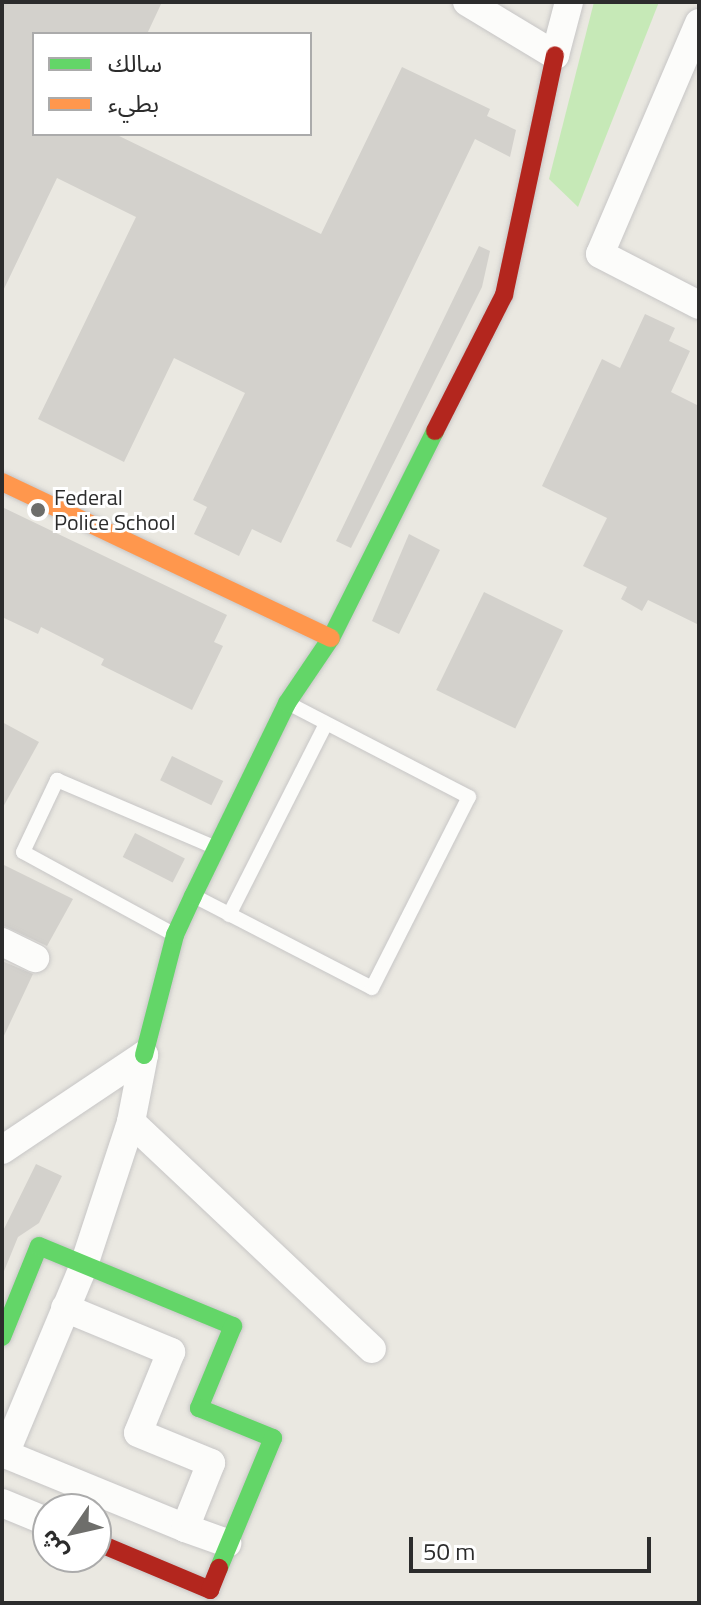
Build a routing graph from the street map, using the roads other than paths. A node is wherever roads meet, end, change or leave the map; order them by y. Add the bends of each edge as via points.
1 (467, 2) edge
2 (569, 2) edge
3 (699, 23) edge
4 (555, 55) junction
5 (699, 305) edge
6 (2, 482) edge
7 (331, 638) junction
8 (287, 703) junction
9 (326, 724) junction
10 (216, 848) junction
11 (193, 896) junction
12 (229, 915) junction
13 (175, 935) junction
14 (2, 942) edge
15 (35, 958) dead end
16 (144, 1055) junction
17 (131, 1122) junction
18 (7, 1140) edge
19 (84, 1265) junction
20 (65, 1308) junction
21 (2, 1337) edge
22 (372, 1349) dead end
23 (2, 1503) edge
24 (32, 1515) edge
25 (185, 1528) junction
26 (227, 1543) junction
27 (112, 1549) edge

1 - 4 street
2 - 4 street
3 - 5 street via 600,254
4 - 7 street via 504,295
6 - 7 street
7 - 8 street
8 - 9 lane
8 - 10 street
9 - 12 lane
9 - 12 lane via 469,797 372,988
10 - 11 street
10 - 13 lane via 57,780 23,852
11 - 12 lane
11 - 13 street
13 - 16 street
14 - 15 street
16 - 17 street
16 - 18 street
17 - 19 street
17 - 22 street
19 - 20 street
19 - 21 street via 39,1246
19 - 26 street via 233,1326 199,1408 273,1438
20 - 25 street via 171,1352 138,1433 211,1463
20 - 25 street via 5,1454
23 - 24 street
25 - 26 street
26 - 27 street via 210,1590

